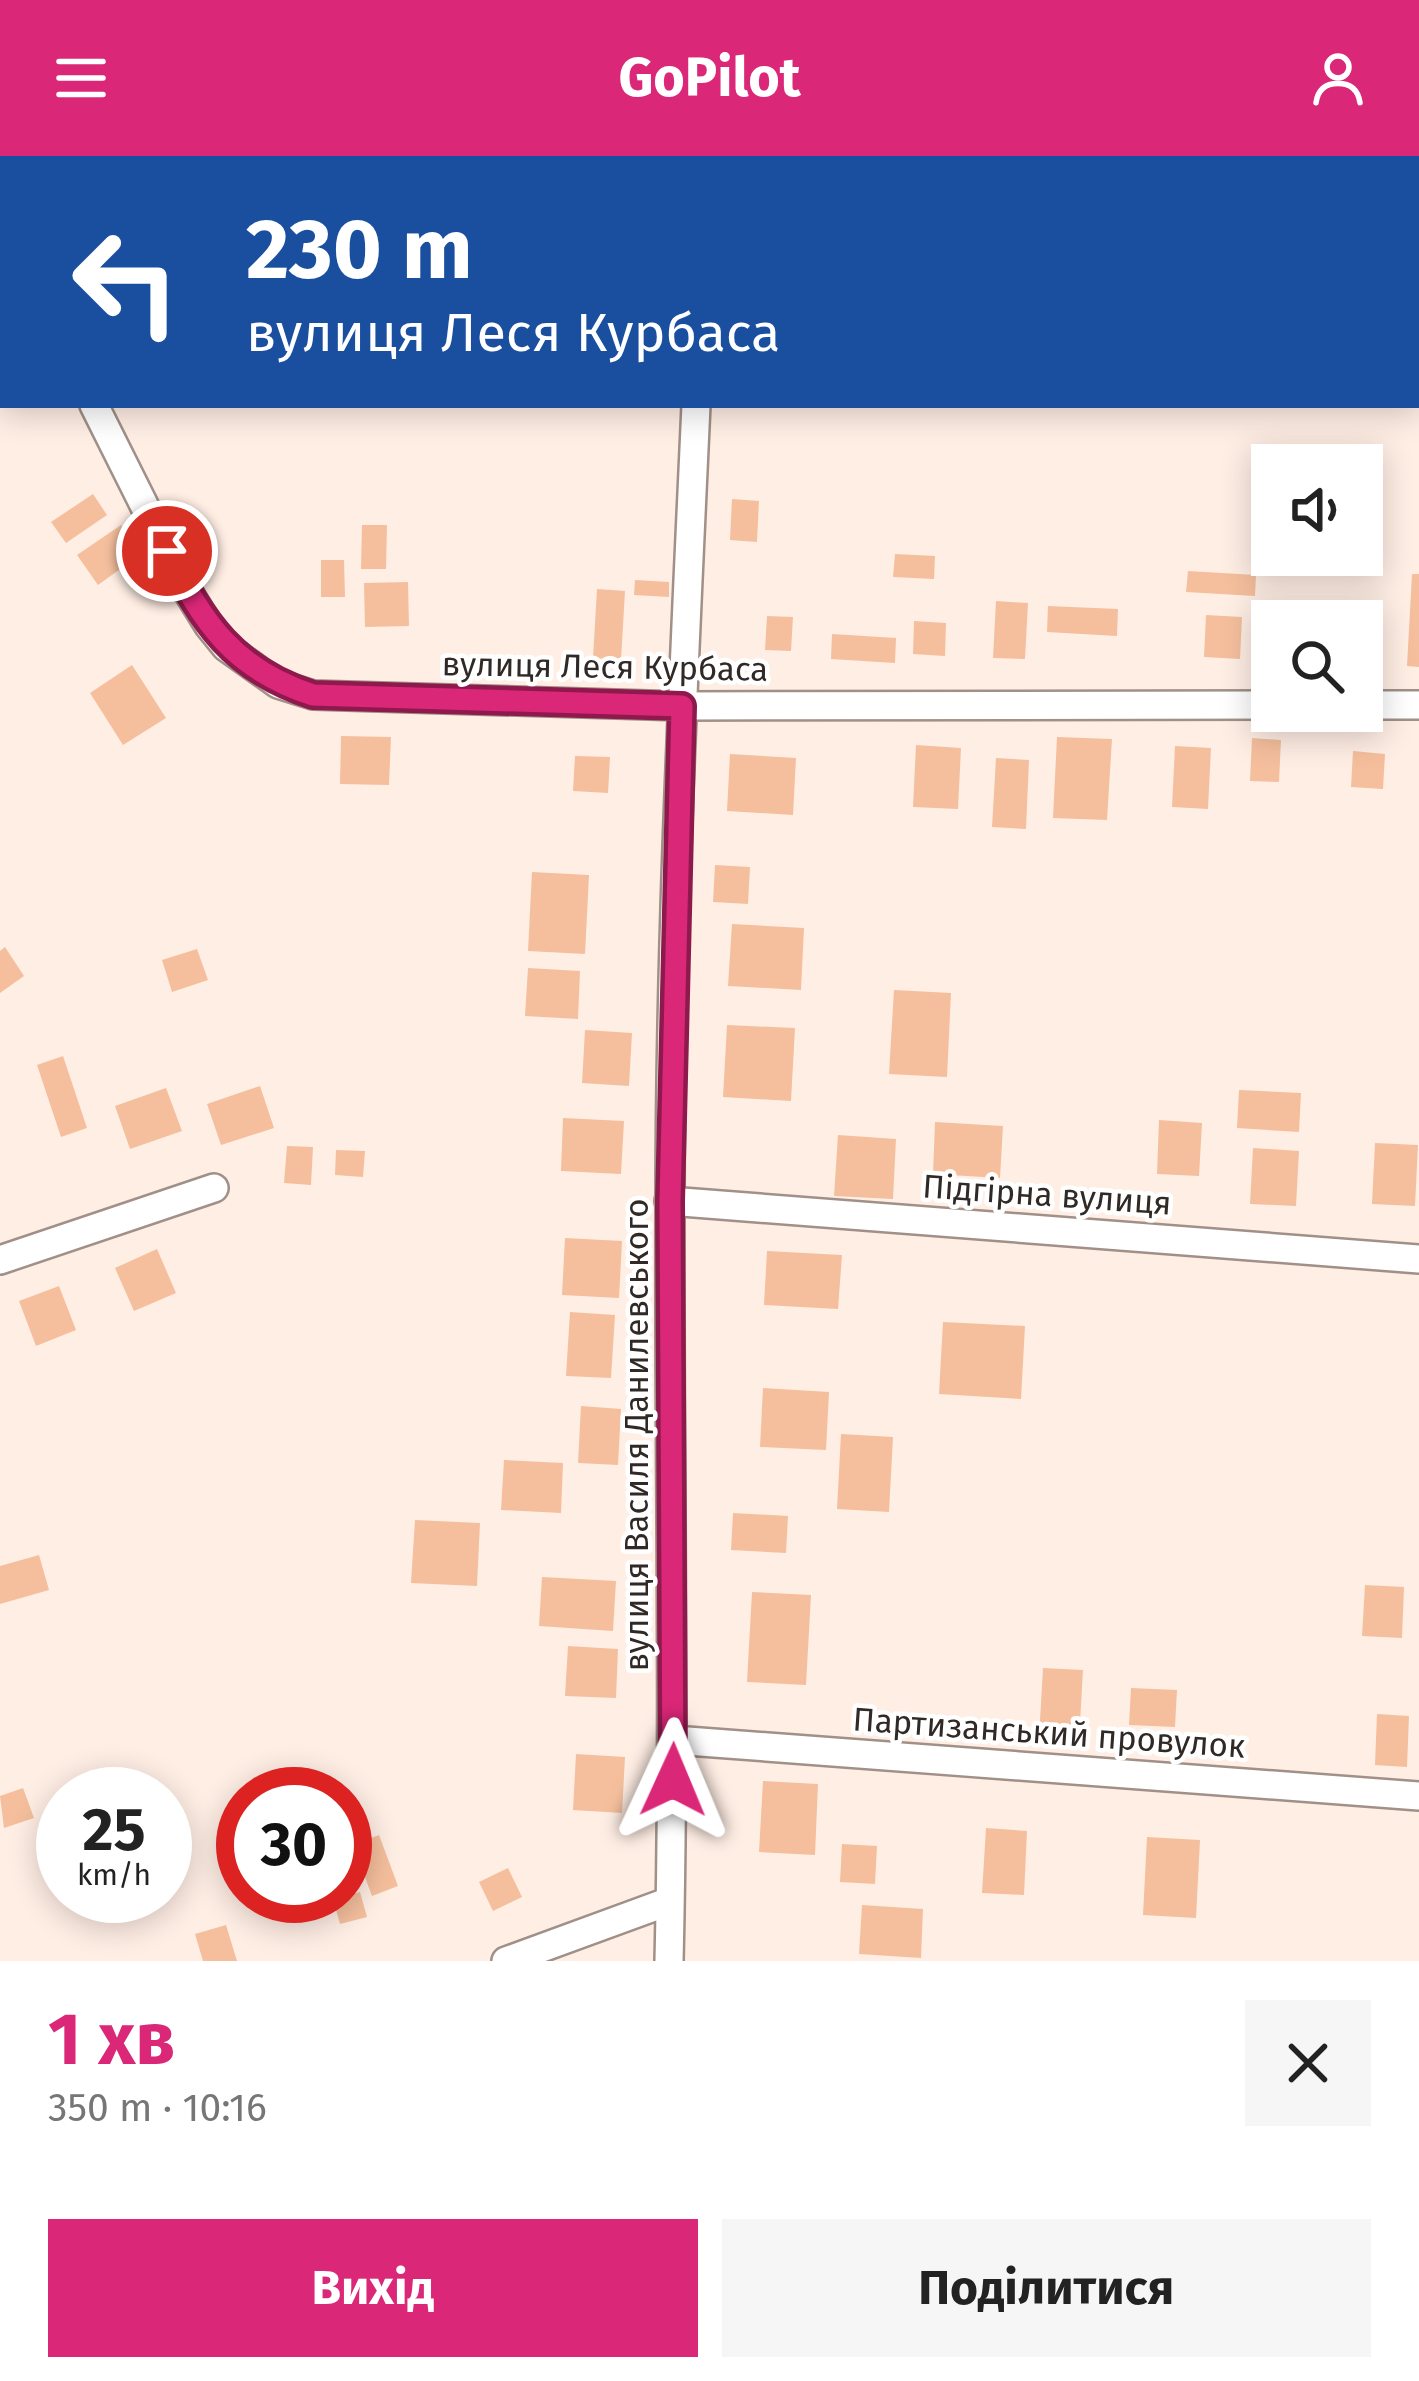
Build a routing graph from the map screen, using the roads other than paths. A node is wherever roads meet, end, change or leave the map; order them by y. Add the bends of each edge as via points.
1 (96, 408) edge
2 (696, 408) edge
3 (1383, 705) edge
4 (1419, 705) edge
5 (682, 706) junction
6 (1251, 706) edge
7 (214, 1187) dead end
8 (670, 1201) junction
9 (1419, 1259) edge
10 (0, 1260) edge
11 (674, 1740) junction
12 (1419, 1796) edge
13 (670, 1901) junction
14 (506, 1961) edge
15 (669, 1961) edge

1 - 5 street, вулиця Леся Курбаса via 209,626 278,684 313,695
2 - 5 street, вулиця Василя Данилевського
3 - 4 street
5 - 6 street, вулиця Леся Курбаса
5 - 8 street, вулиця Василя Данилевського
7 - 10 street
8 - 9 street, Підгірна вулиця
8 - 11 street, вулиця Василя Данилевського
11 - 12 street, Партизанський провулок
11 - 13 street, вулиця Василя Данилевського
13 - 14 street
13 - 15 street, вулиця Василя Данилевського

